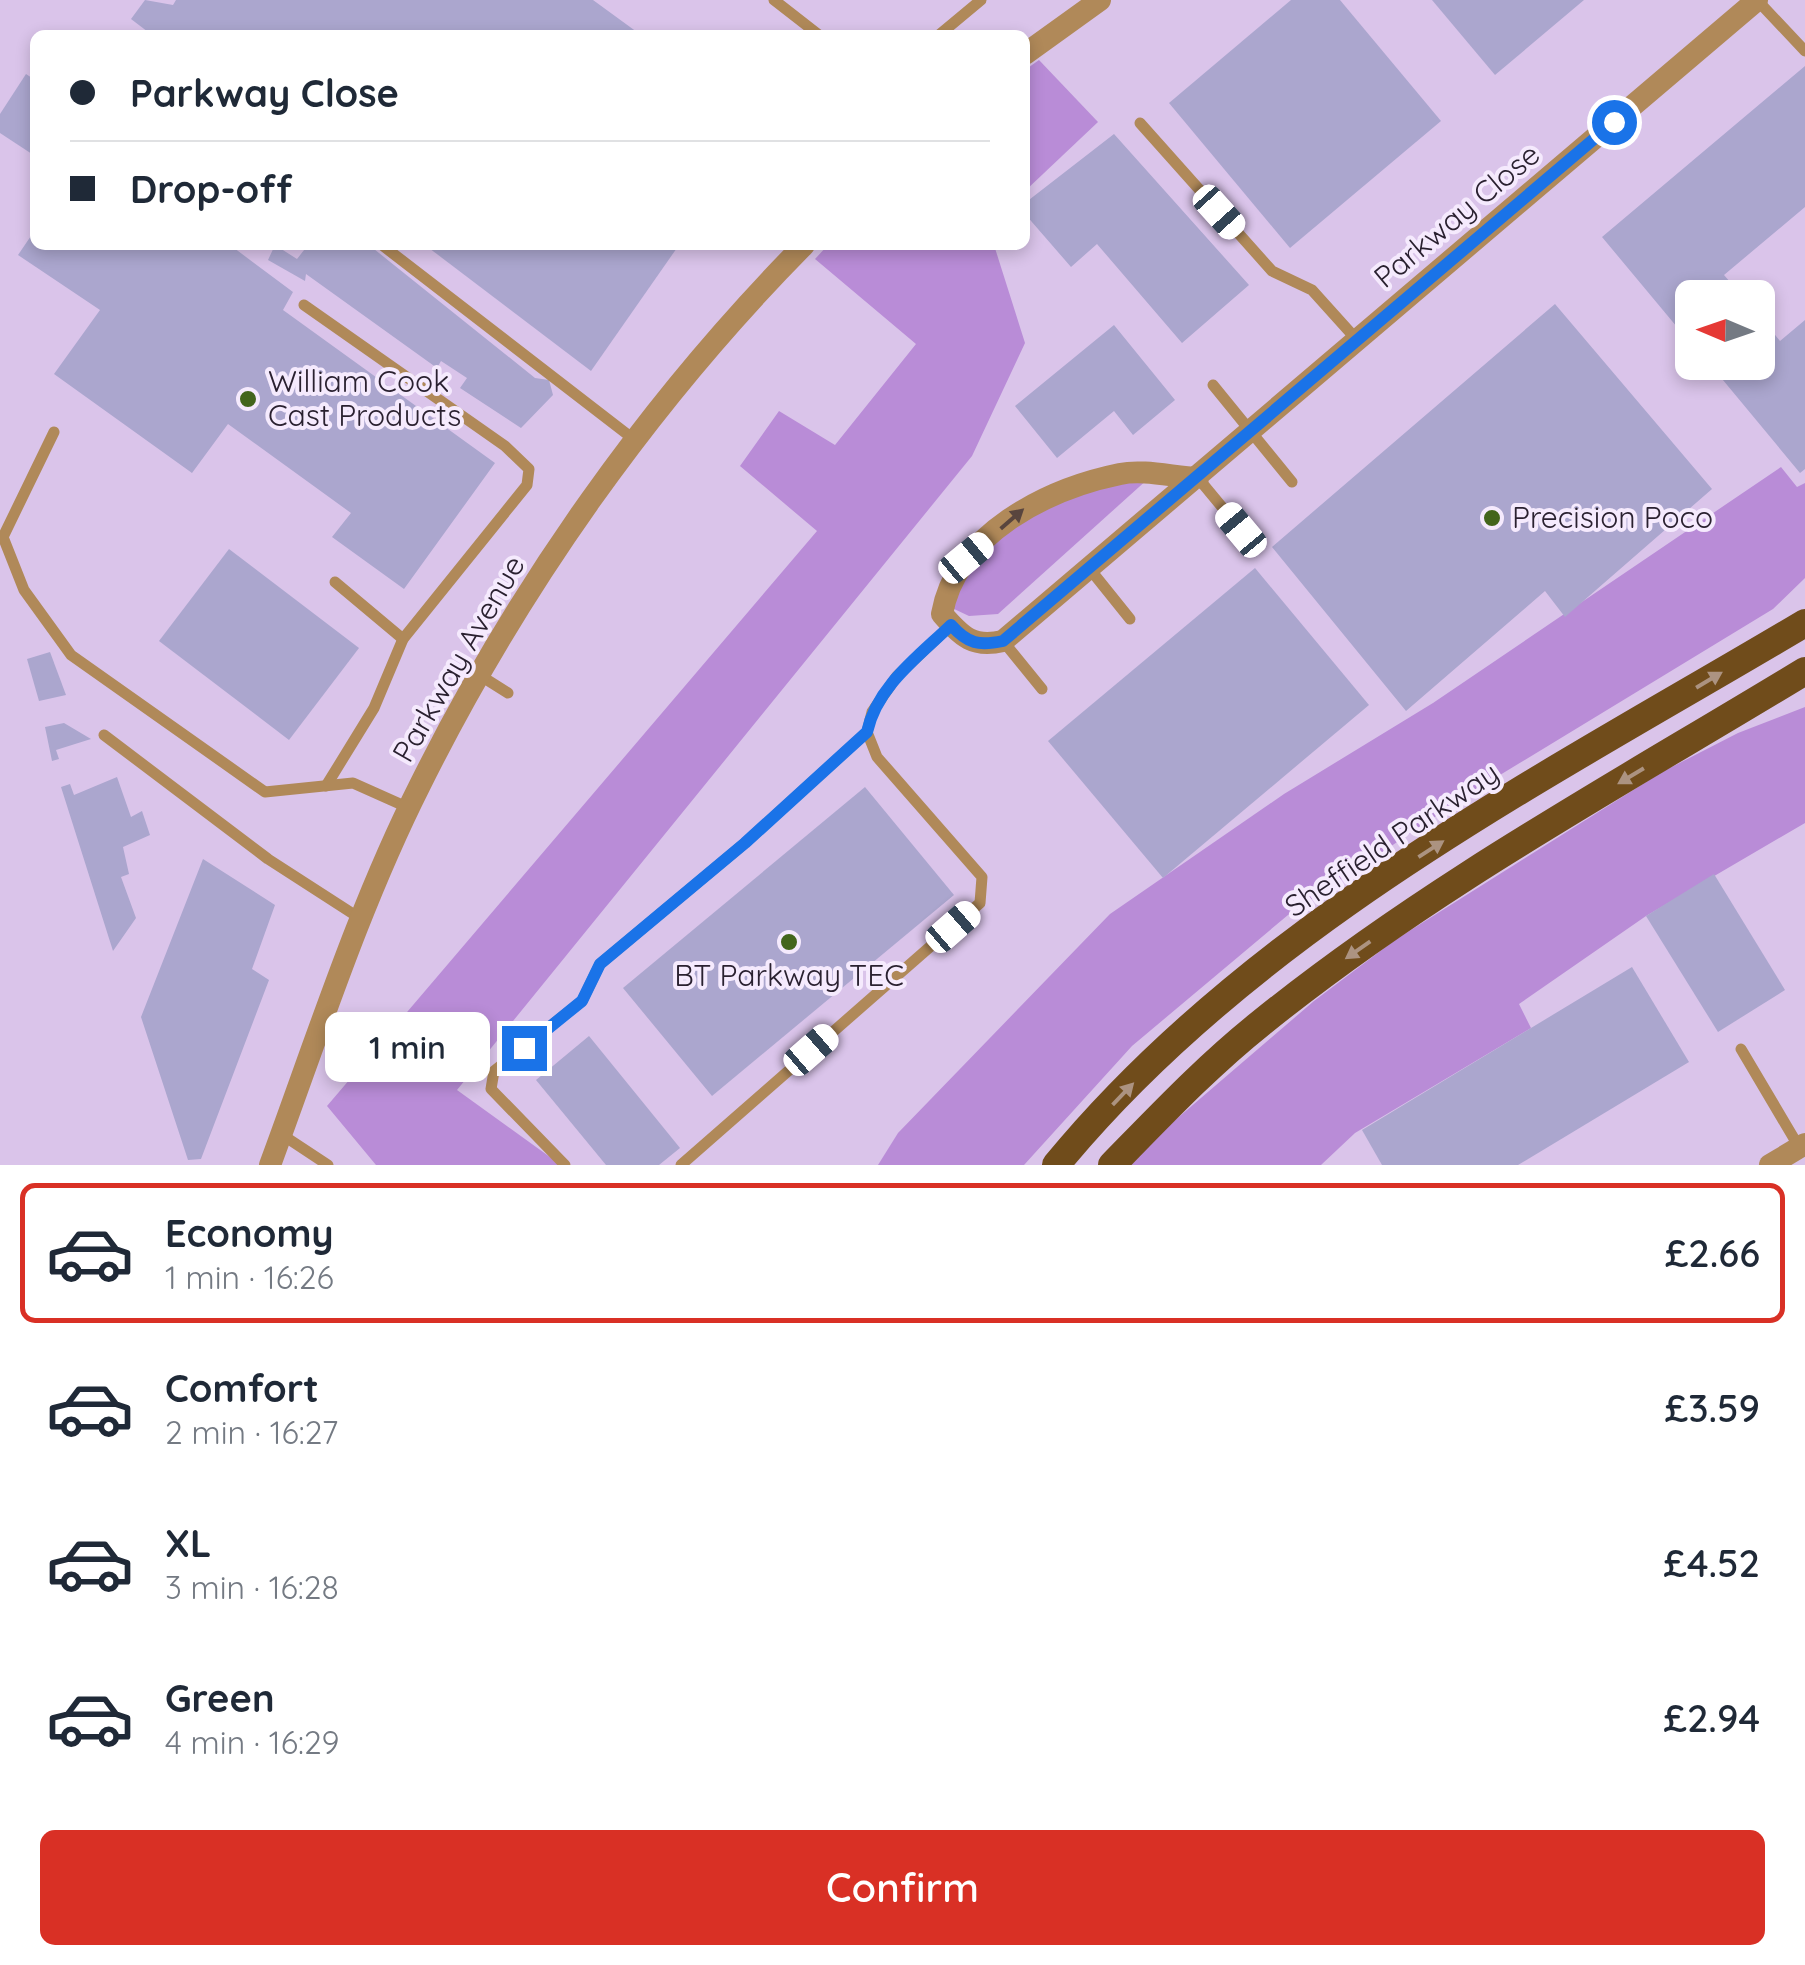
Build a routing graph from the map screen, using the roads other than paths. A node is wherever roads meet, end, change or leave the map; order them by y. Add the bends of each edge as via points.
1 (774, 0) edge
2 (982, 0) edge
3 (1100, 0) edge
4 (1757, 0) edge
5 (813, 30) edge
6 (946, 30) edge
7 (1030, 50) edge
8 (1805, 51) edge
9 (1140, 123) dead end
10 (388, 250) edge
11 (799, 250) edge
12 (304, 306) dead end
13 (1358, 340) junction
14 (1213, 385) dead end
15 (54, 432) dead end
16 (1250, 433) junction
17 (636, 441) junction
18 (1198, 478) junction
19 (1292, 482) dead end
20 (1241, 530) dead end
21 (1088, 568) junction
22 (335, 582) dead end
23 (1130, 618) dead end
24 (1805, 623) edge
25 (951, 625) junction
26 (403, 639) junction
27 (1003, 641) junction
28 (1805, 671) edge
29 (481, 676) junction
30 (1042, 689) dead end
31 (508, 692) dead end
32 (867, 732) junction
33 (104, 735) dead end
34 (326, 786) junction
35 (409, 808) junction
36 (361, 919) junction
37 (1742, 1049) dead end
38 (282, 1134) junction
39 (1802, 1146) edge
40 (270, 1165) edge
41 (328, 1165) edge
42 (565, 1165) edge
43 (681, 1165) edge
44 (1056, 1165) edge
45 (1112, 1165) edge
46 (1770, 1165) edge

1 - 5 lane
2 - 6 lane
3 - 7 street
4 - 8 lane
4 - 13 street, Parkway Close
9 - 13 lane via 1272,271 1312,290
10 - 17 lane
11 - 17 street, Parkway Avenue via 745,304
12 - 26 lane via 505,446 528,469 526,485
13 - 16 street, Parkway Close
14 - 16 lane
15 - 34 lane via 3,538 24,590 71,655 265,792
16 - 18 street, Parkway Close
16 - 19 lane
17 - 29 street, Parkway Avenue via 530,590
18 - 20 lane
18 - 21 street, Parkway Close
25 -> 18 street via 942,614 946,589 966,558 1032,501 1124,473
21 - 23 lane
21 - 27 street, Parkway Close
22 - 26 lane
44 -> 24 highway, Sheffield Parkway via 1177,1040 1352,900
25 - 27 street via 982,646
25 - 32 lane via 898,676 872,712
26 - 34 lane via 374,708
27 - 30 lane
28 -> 45 highway via 1462,878 1351,954 1259,1024
29 - 31 lane
29 - 35 street, Parkway Avenue
32 - 42 lane via 600,964 582,1001 494,1071 491,1089
32 - 43 lane via 877,757 982,878 980,903
33 - 36 lane via 268,859
34 - 35 lane via 353,783
35 - 36 street, Parkway Avenue
36 - 38 street, Parkway Avenue
37 - 39 lane
38 - 40 street, Parkway Avenue
38 - 41 lane
39 - 46 street

